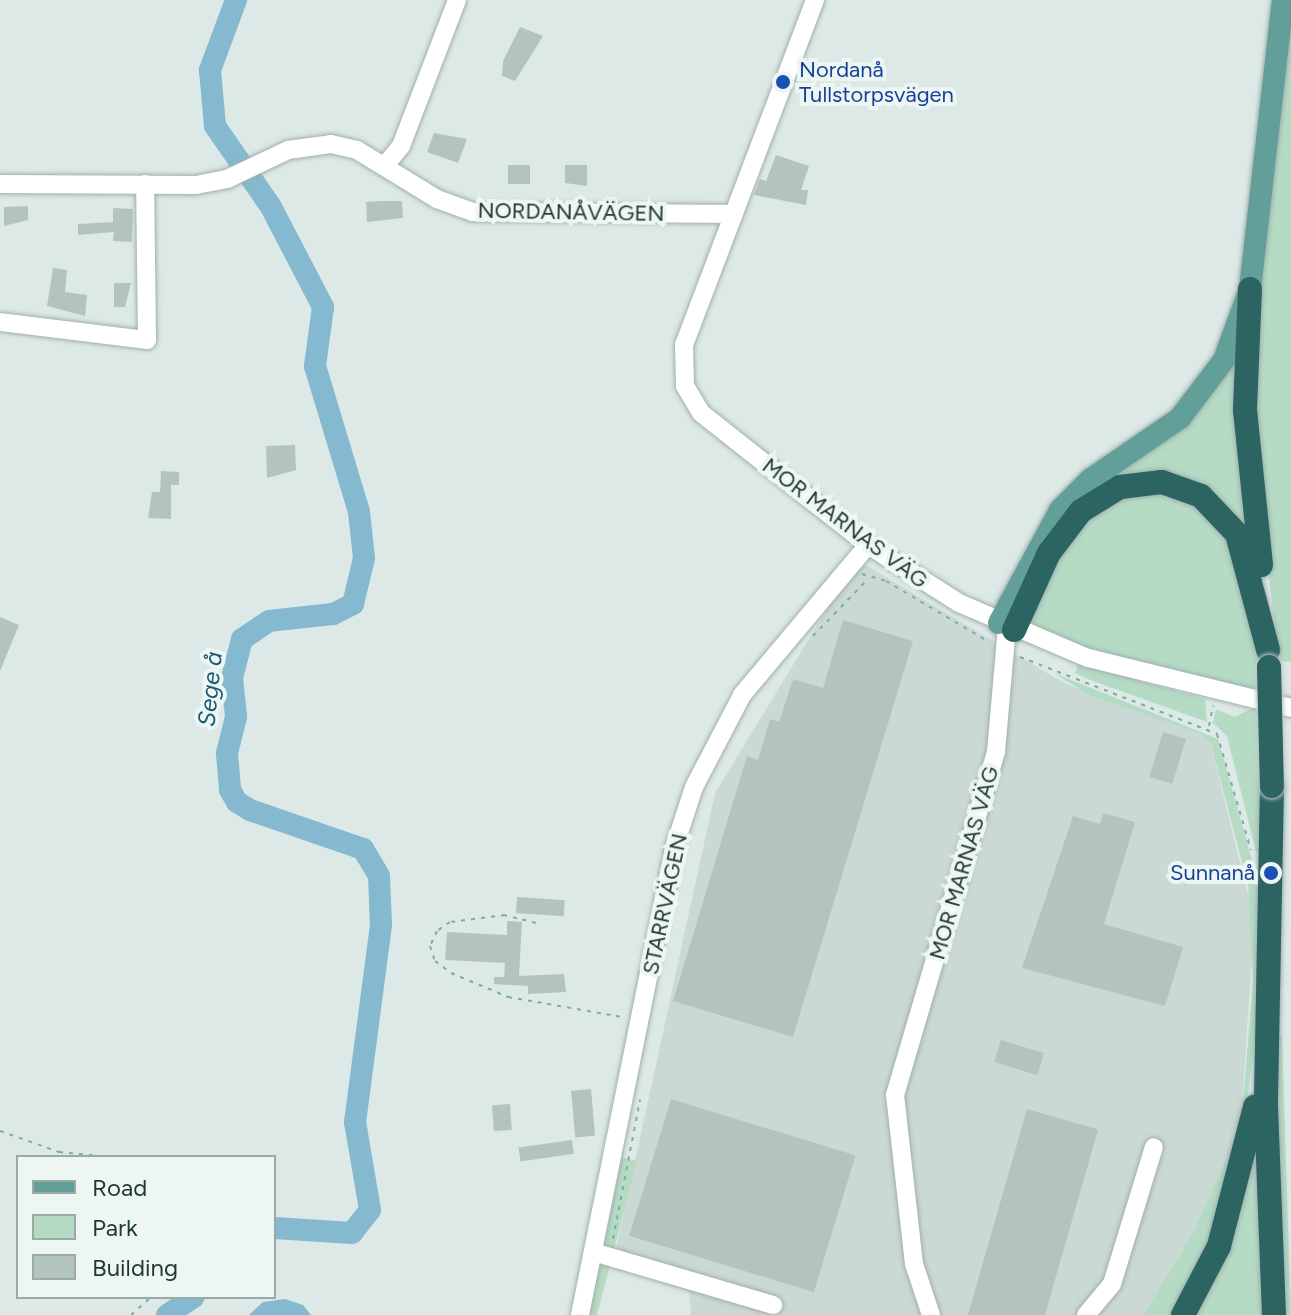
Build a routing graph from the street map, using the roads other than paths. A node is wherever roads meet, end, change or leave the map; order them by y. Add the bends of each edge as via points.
1 (457, 0) edge
2 (815, 0) edge
3 (1283, 0) edge
4 (386, 164) junction
5 (0, 184) edge
6 (145, 184) junction
7 (734, 214) junction
8 (1250, 289) junction
9 (0, 322) edge
10 (868, 545) junction
11 (1006, 633) junction
12 (1268, 659) junction
13 (1291, 708) edge
14 (1271, 926) junction
15 (1154, 1147) dead end
16 (601, 1254) junction
17 (773, 1305) dead end
18 (580, 1315) edge
19 (931, 1315) edge
20 (1086, 1315) edge
21 (1183, 1315) edge
22 (1274, 1315) edge

1 - 4 street via 401,146
2 - 7 street, MOR MARNAS VÄG
3 - 8 main road
4 - 6 street, NORDANÅVÄGEN via 331,144 288,150 227,179
4 - 7 street, NORDANÅVÄGEN via 437,199 473,212
5 - 6 street, NORDANÅVÄGEN
6 - 9 street via 147,340
7 - 10 street, MOR MARNAS VÄG via 684,345 685,386 701,413
8 - 11 main road via 1229,348 1207,387 1180,418 1091,479 1060,510
8 - 12 highway via 1246,436
10 - 11 street, MOR MARNAS VÄG
10 - 16 street, STARRVÄGEN via 742,695 709,752 674,848
11 - 12 highway via 1049,553 1081,511 1120,487 1162,482 1211,503 1237,534
11 - 13 street, MOR MARNAS VÄG
11 - 19 street, MOR MARNAS VÄG via 996,752 895,1095 914,1264
12 - 14 highway, bridge
14 - 21 highway via 1246,1155 1219,1246
14 - 22 highway via 1266,1107
15 - 20 street via 1112,1284
16 - 17 street
16 - 18 street, STARRVÄGEN

